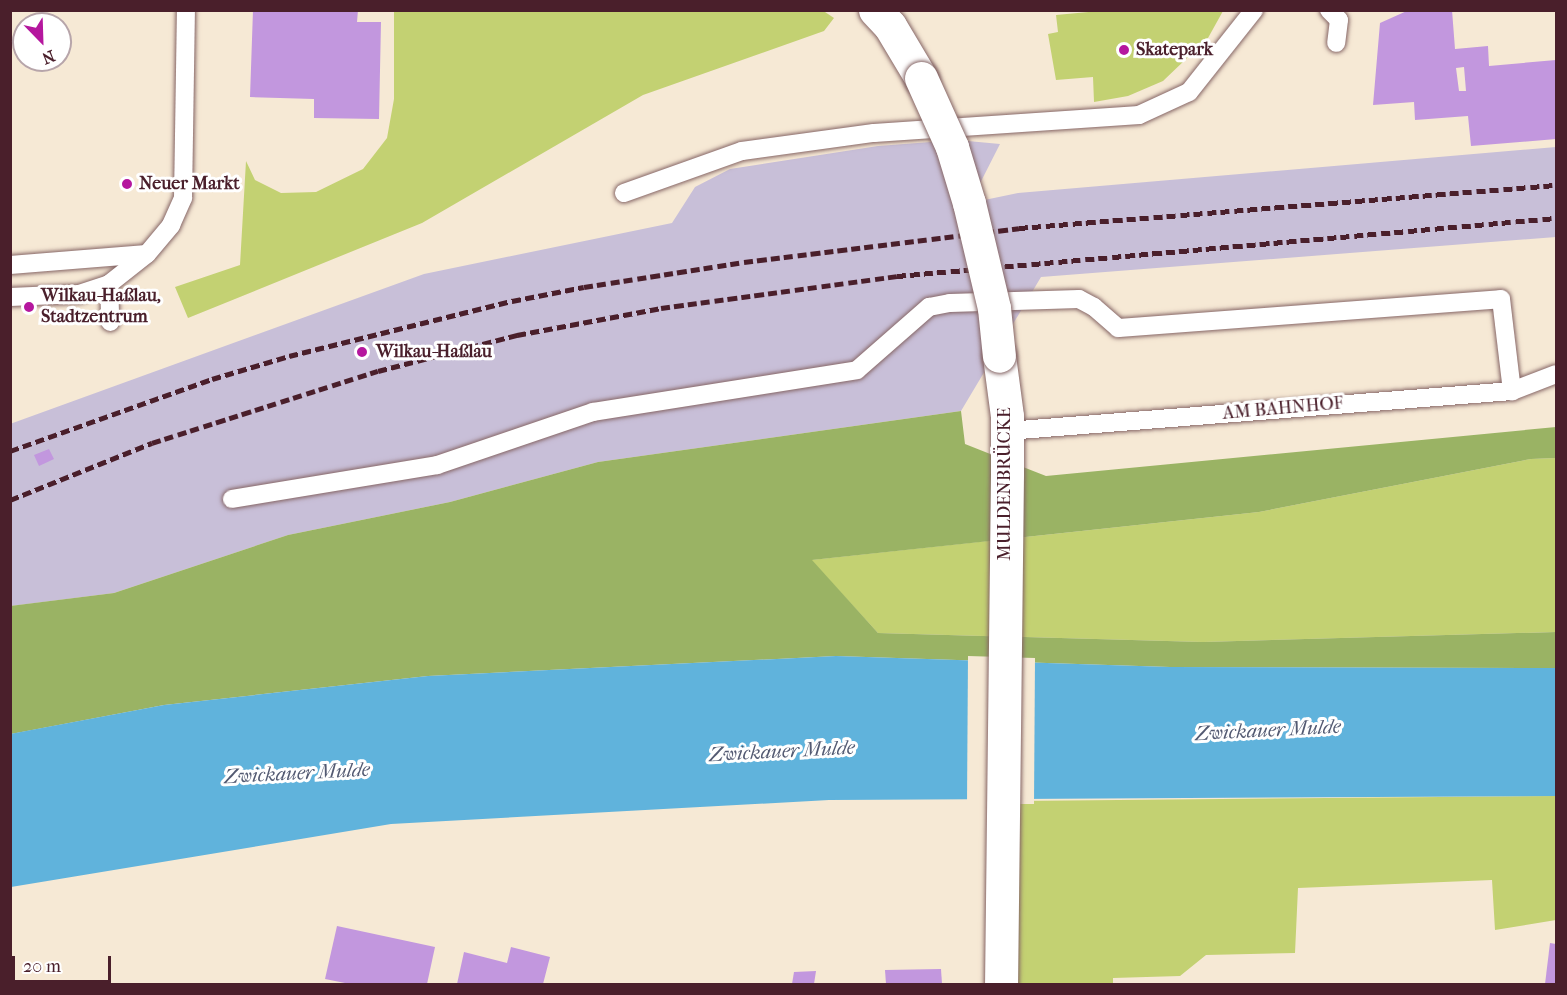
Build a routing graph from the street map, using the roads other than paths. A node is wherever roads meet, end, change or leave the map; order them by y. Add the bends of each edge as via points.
1 (186, 10) edge
2 (875, 10) edge
3 (1254, 10) edge
4 (1329, 10) edge
5 (1336, 43) dead end
6 (624, 193) dead end
7 (147, 254) junction
8 (10, 265) edge
9 (109, 284) junction
10 (10, 297) edge
11 (110, 322) dead end
12 (1557, 374) edge
13 (1512, 391) junction
14 (1007, 431) junction
15 (232, 499) dead end
16 (1001, 984) edge

1 - 7 lane via 183,198 171,225
2 - 14 main road, MULDENBRÜCKE, bridge via 890,26 921,78 952,147 994,308
3 - 6 lane via 1189,93 1140,115 874,133 742,151
4 - 5 lane via 1339,20
7 - 8 lane
7 - 9 lane
9 - 10 lane via 79,294
9 - 11 lane
12 - 13 lane, AM BAHNHOF
13 - 14 lane, AM BAHNHOF
13 - 15 lane via 1502,299 1118,328 1079,299 950,303 929,307 857,370 593,412 437,465
14 - 16 main road, MULDENBRÜCKE

